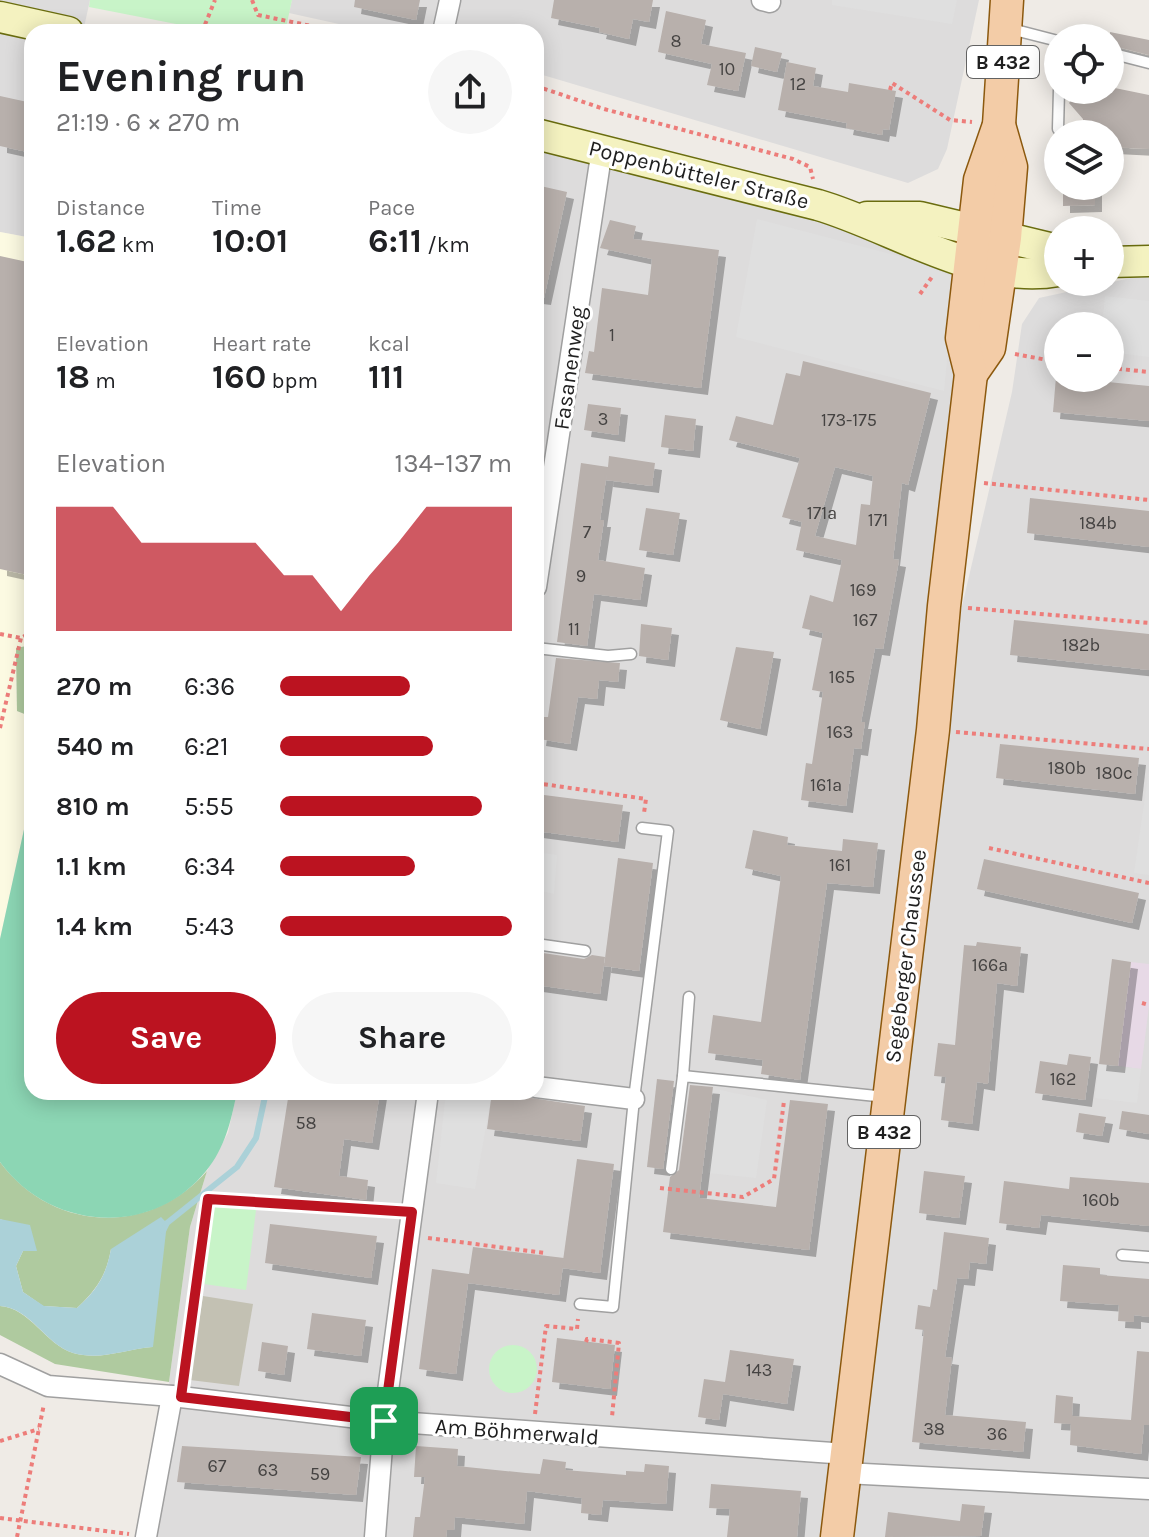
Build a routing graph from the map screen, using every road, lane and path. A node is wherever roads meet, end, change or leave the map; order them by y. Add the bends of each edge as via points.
1 (215, 0) edge
2 (252, 0) edge
3 (450, 0) edge
4 (1006, 14) edge
5 (0, 17) edge
6 (32, 24) edge
7 (205, 24) edge
8 (302, 24) edge
9 (445, 24) edge
10 (1044, 34) edge
11 (1124, 57) edge
12 (1149, 63) edge
13 (544, 89) edge
14 (890, 90) dead end
15 (999, 125) junction
16 (544, 136) edge
17 (602, 149) junction
18 (818, 205) junction
19 (861, 217) junction
20 (973, 229) junction
21 (1005, 238) junction
22 (1044, 247) edge
23 (1149, 261) edge
24 (970, 262) junction
25 (1124, 262) edge
26 (1001, 270) junction
27 (1044, 272) edge
28 (980, 361) junction
29 (1044, 362) edge
30 (1124, 369) edge
31 (1149, 372) edge
32 (958, 481) junction
33 (1149, 500) edge
34 (544, 534) edge
35 (944, 606) junction
36 (1149, 623) edge
37 (0, 634) edge
38 (24, 636) edge
39 (21, 638) junction
40 (544, 649) edge
41 (631, 654) dead end
42 (0, 728) edge
43 (933, 730) junction
44 (1149, 749) edge
45 (544, 784) edge
46 (642, 828) joint
47 (989, 848) dead end
48 (1149, 883) edge
49 (544, 945) edge
50 (585, 951) dead end
51 (689, 997) dead end
52 (1142, 1003) dead end
53 (1149, 1005) edge
54 (683, 1076) junction
55 (544, 1088) edge
56 (786, 1088) junction
57 (888, 1097) junction
58 (634, 1099) junction
59 (427, 1100) edge
60 (671, 1169) dead end
61 (660, 1188) dead end
62 (412, 1212) junction
63 (409, 1235) junction
64 (545, 1253) dead end
65 (1122, 1255) dead end
66 (1149, 1257) edge
67 (580, 1304) joint
68 (586, 1342) dead end
69 (0, 1364) edge
70 (48, 1386) junction
71 (177, 1396) junction
72 (384, 1421) junction
73 (39, 1429) junction
74 (533, 1432) junction
75 (610, 1438) junction
76 (0, 1441) edge
77 (846, 1464) junction
78 (1149, 1489) edge
79 (0, 1518) edge
80 (21, 1519) junction
81 (138, 1536) edge
82 (17, 1537) edge
83 (375, 1537) edge
84 (837, 1537) edge

1 - 7 path
2 - 8 path via 258,15
3 - 9 street
4 - 10 lane
4 - 15 main road, Segeberger Chaussee / B 432
5 - 6 main road
11 - 12 lane
13 - 18 path via 793,159 810,167
14 - 15 path via 892,83 950,120
15 - 20 main road, Segeberger Chaussee / B 432 via 983,163
15 - 21 main road, Segeberger Chaussee / B 432 via 1011,167
16 - 17 main road, Poppenbütteler Straße
17 - 18 main road, Poppenbütteler Straße
17 - 34 street, Fasanenweg
18 - 19 main road, Poppenbütteler Straße
19 - 20 main road, Poppenbütteler Straße via 920,217
19 - 24 main road, Poppenbütteler Straße
20 - 21 main road, Poppenbütteler Straße
20 - 24 main road, Segeberger Chaussee / B 432
21 - 22 main road, Poppenbütteler Straße
21 - 26 main road, Segeberger Chaussee / B 432
23 - 25 main road
24 - 26 main road, Poppenbütteler Straße
24 - 28 main road, Segeberger Chaussee / B 432 via 962,338
26 - 27 main road, Poppenbütteler Straße
26 - 28 main road, Segeberger Chaussee / B 432
28 - 29 path
28 - 32 main road, Segeberger Chaussee / B 432
30 - 31 path
32 - 33 path
32 - 35 main road, Segeberger Chaussee / B 432
35 - 36 path
35 - 43 main road, Segeberger Chaussee / B 432
37 - 39 path
38 - 39 path
39 - 42 path
40 - 41 lane
43 - 44 path
43 - 57 main road, Segeberger Chaussee / B 432
45 - 46 path via 646,799
46 - 58 lane via 668,831
47 - 48 path
49 - 50 lane
51 - 54 lane
52 - 53 path
54 - 56 lane
54 - 60 lane
55 - 58 street
56 - 57 lane
56 - 61 path via 774,1179 743,1197
57 - 77 main road, Segeberger Chaussee / B 432
58 - 67 lane via 613,1307
59 - 62 street
62 - 63 street
62 - 71 path via 208,1199
63 - 64 path
63 - 72 street
65 - 66 lane
67 - 74 path via 577,1329 546,1326
68 - 75 path via 619,1343
69 - 70 street, Am Böhmerwald
70 - 71 street, Am Böhmerwald
70 - 73 path
71 - 72 street, Am Böhmerwald
71 - 81 street
72 - 74 street, Am Böhmerwald
72 - 83 street
73 - 76 path
73 - 80 path
74 - 75 street, Am Böhmerwald
75 - 77 street, Am Böhmerwald
77 - 78 street, Am Böhmerwald
77 - 84 main road, Segeberger Chaussee / B 432
79 - 80 path
80 - 81 path
80 - 82 path

